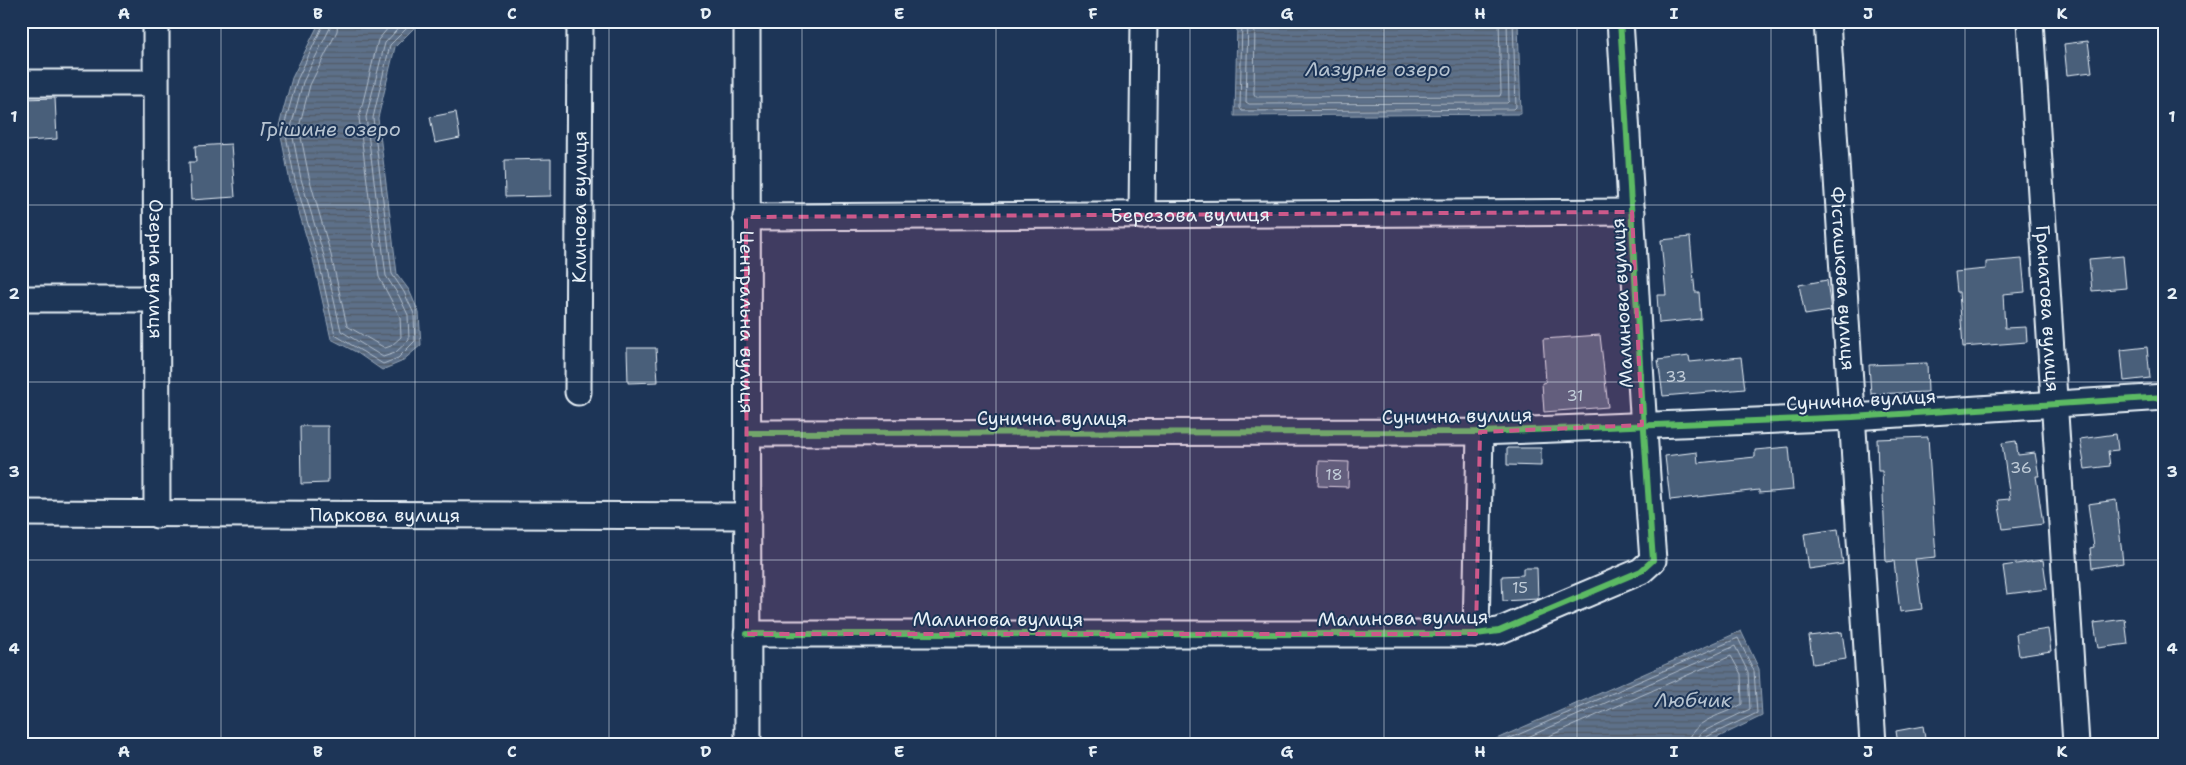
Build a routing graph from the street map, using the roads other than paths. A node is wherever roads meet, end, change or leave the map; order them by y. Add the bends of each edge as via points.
1 (156, 21) edge
2 (580, 21) edge
3 (747, 21) edge
4 (1144, 21) edge
5 (1620, 21) edge
6 (1827, 21) edge
7 (2030, 21) edge
8 (21, 82) edge
9 (155, 82) junction
10 (1632, 212) junction
11 (1142, 216) junction
12 (746, 217) junction
13 (21, 299) edge
14 (157, 299) junction
15 (578, 392) dead end
16 (2165, 397) edge
17 (2054, 404) junction
18 (1853, 417) junction
19 (1642, 426) junction
20 (1480, 432) junction
21 (749, 433) junction
22 (21, 513) edge
23 (157, 515) junction
24 (748, 516) junction
25 (747, 634) junction
26 (1476, 634) junction
27 (748, 744) edge
28 (1873, 744) edge
29 (2076, 744) edge

1 - 9 street, Озерна вулиця
2 - 15 street, Клинова вулиця
3 - 12 street, Центральна вулиця
4 - 11 street
5 - 10 street, Малинова вулиця
6 - 18 street, Фісташкова вулиця
7 - 17 street, Гранатова вулиця
8 - 9 street
9 - 14 street, Озерна вулиця
10 - 11 street, Березова вулиця
10 - 19 street, Малинова вулиця
11 - 12 street, Березова вулиця
12 - 21 street, Центральна вулиця
13 - 14 street
14 - 23 street, Озерна вулиця
16 - 17 street, Сунична вулиця
17 - 18 street, Сунична вулиця
17 - 29 street, Гранатова вулиця
18 - 19 street, Сунична вулиця
18 - 28 street, Фісташкова вулиця
19 - 20 street, Сунична вулиця
19 - 26 street, Малинова вулиця via 1653,560 1641,571 1499,631
20 - 21 street, Сунична вулиця
20 - 26 street
21 - 24 street, Центральна вулиця
22 - 23 street, Паркова вулиця
23 - 24 street, Паркова вулиця
24 - 25 street, Центральна вулиця
25 - 26 street, Малинова вулиця
25 - 27 street, Центральна вулиця

